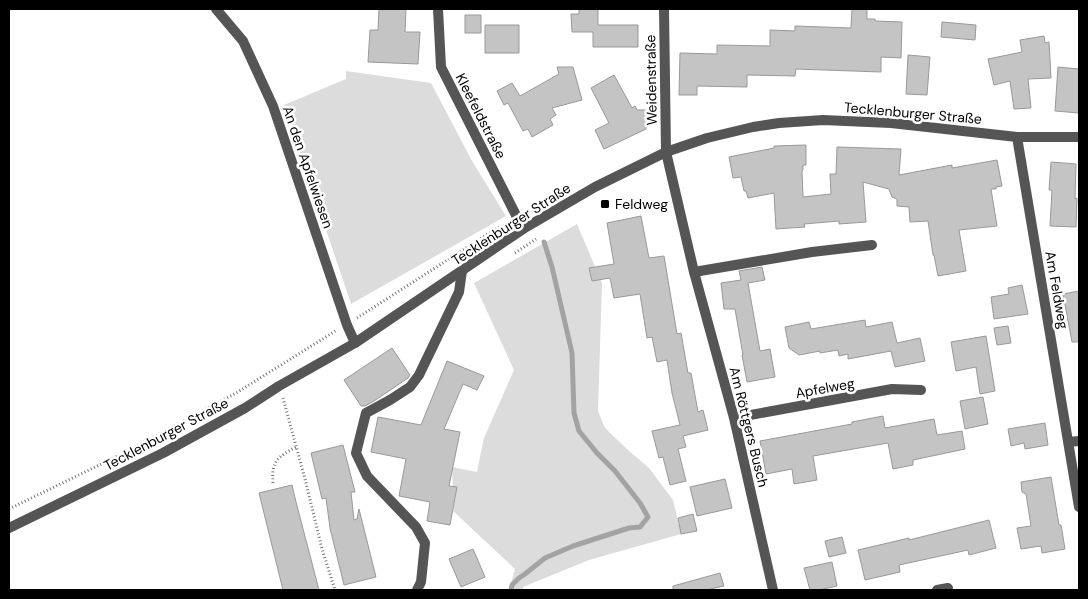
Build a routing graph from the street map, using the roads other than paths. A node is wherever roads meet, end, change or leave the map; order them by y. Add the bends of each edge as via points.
1 (216, 9) edge
2 (438, 9) edge
3 (664, 9) edge
4 (1016, 136) junction
5 (1079, 137) edge
6 (666, 152) junction
7 (523, 229) junction
8 (872, 245) dead end
9 (462, 271) junction
10 (694, 272) junction
11 (355, 343) junction
12 (921, 390) dead end
13 (734, 418) junction
14 (1074, 442) edge
15 (1079, 507) edge
16 (9, 528) edge
17 (948, 588) dead end
18 (417, 590) edge
19 (773, 590) edge
20 (937, 590) edge

1 - 11 street, An den Apfelwiesen via 243,42 273,106 346,325
2 - 7 street, Kleefeldstraße via 441,67
3 - 6 street, Weidenstraße
4 - 5 street, Tecklenburger Straße
4 - 6 street, Tecklenburger Straße via 891,123 823,120 753,127
4 - 14 street, Am Feldweg
6 - 7 street, Tecklenburger Straße via 595,187
6 - 10 street, Am Röttgers Busch
7 - 9 street, Tecklenburger Straße
8 - 10 street
9 - 11 street, Tecklenburger Straße
9 - 18 street via 459,292 419,375 410,387 366,413 356,453 367,476 416,527 425,543 421,582
10 - 13 street, Am Röttgers Busch
11 - 16 street, Tecklenburger Straße via 163,453
12 - 13 street, Apfelweg via 892,389
13 - 19 street, Am Röttgers Busch
14 - 15 street, Am Feldweg
17 - 20 street

